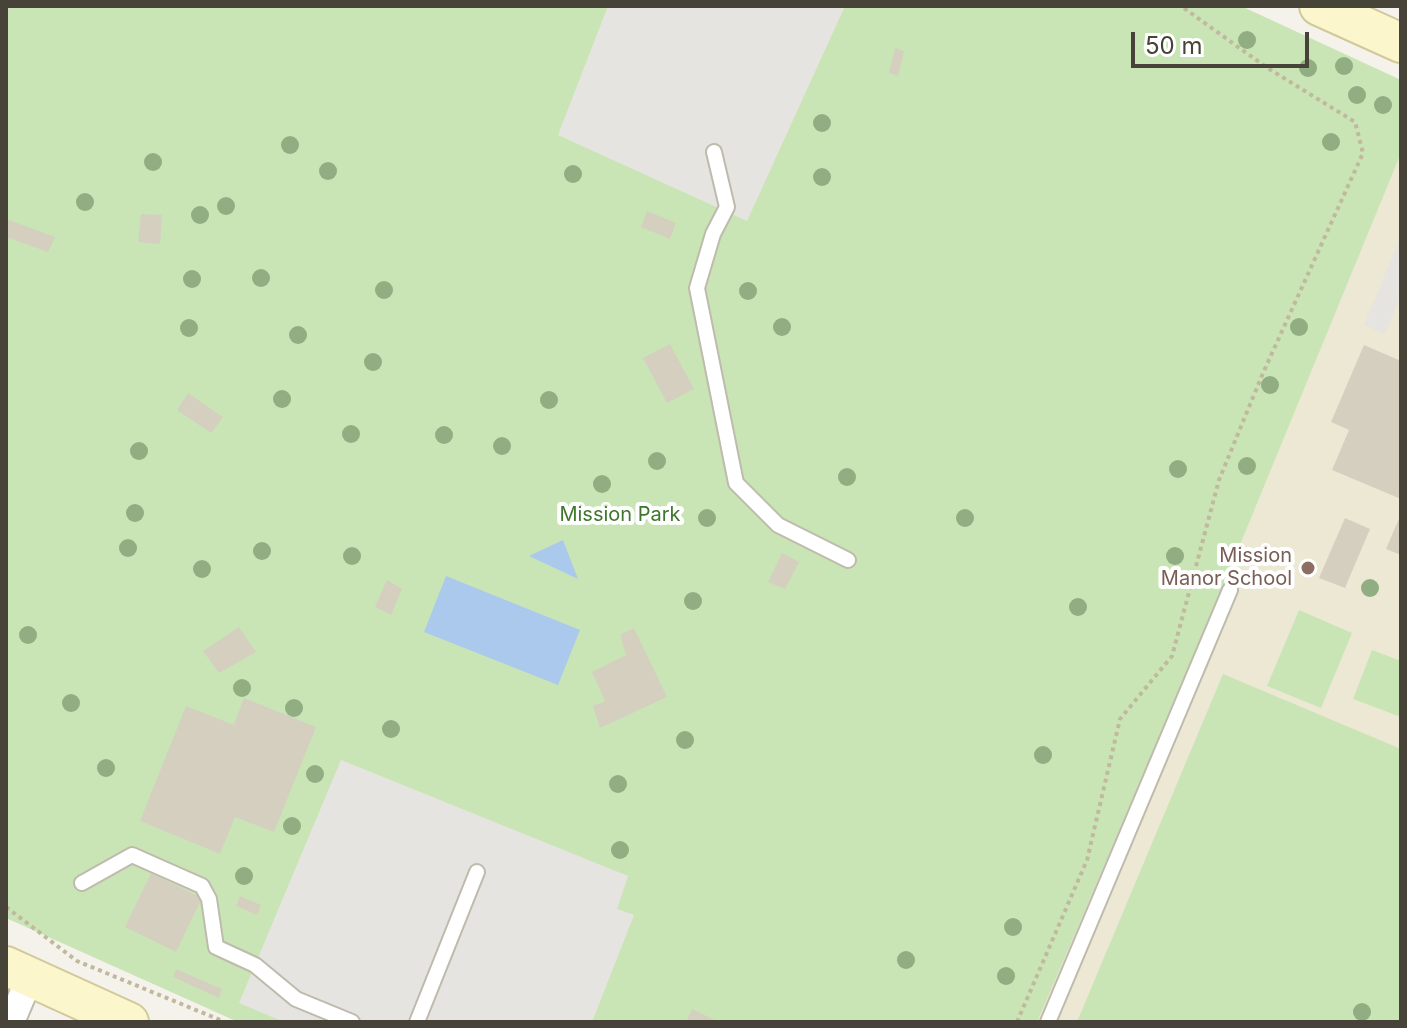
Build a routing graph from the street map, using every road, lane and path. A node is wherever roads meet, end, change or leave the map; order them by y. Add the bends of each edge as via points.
1 (1181, 6) edge
2 (1319, 6) edge
3 (1401, 43) edge
4 (714, 152) dead end
5 (848, 560) dead end
6 (1230, 590) dead end
7 (477, 872) dead end
8 (82, 883) dead end
9 (6, 907) edge
10 (18, 971) edge
11 (11, 1022) edge
12 (129, 1022) edge
13 (225, 1022) edge
14 (352, 1022) edge
15 (417, 1022) edge
16 (1017, 1022) edge
17 (1048, 1022) edge

1 - 16 path via 1355,122 1363,153 1219,480 1172,656 1120,719 1087,860
2 - 3 street
4 - 5 lane via 727,207 697,288 736,483 778,525
6 - 17 lane
7 - 15 lane
8 - 14 lane via 132,855 202,886 216,947 255,965 296,999
9 - 13 path via 77,961
10 - 11 street
10 - 12 street

